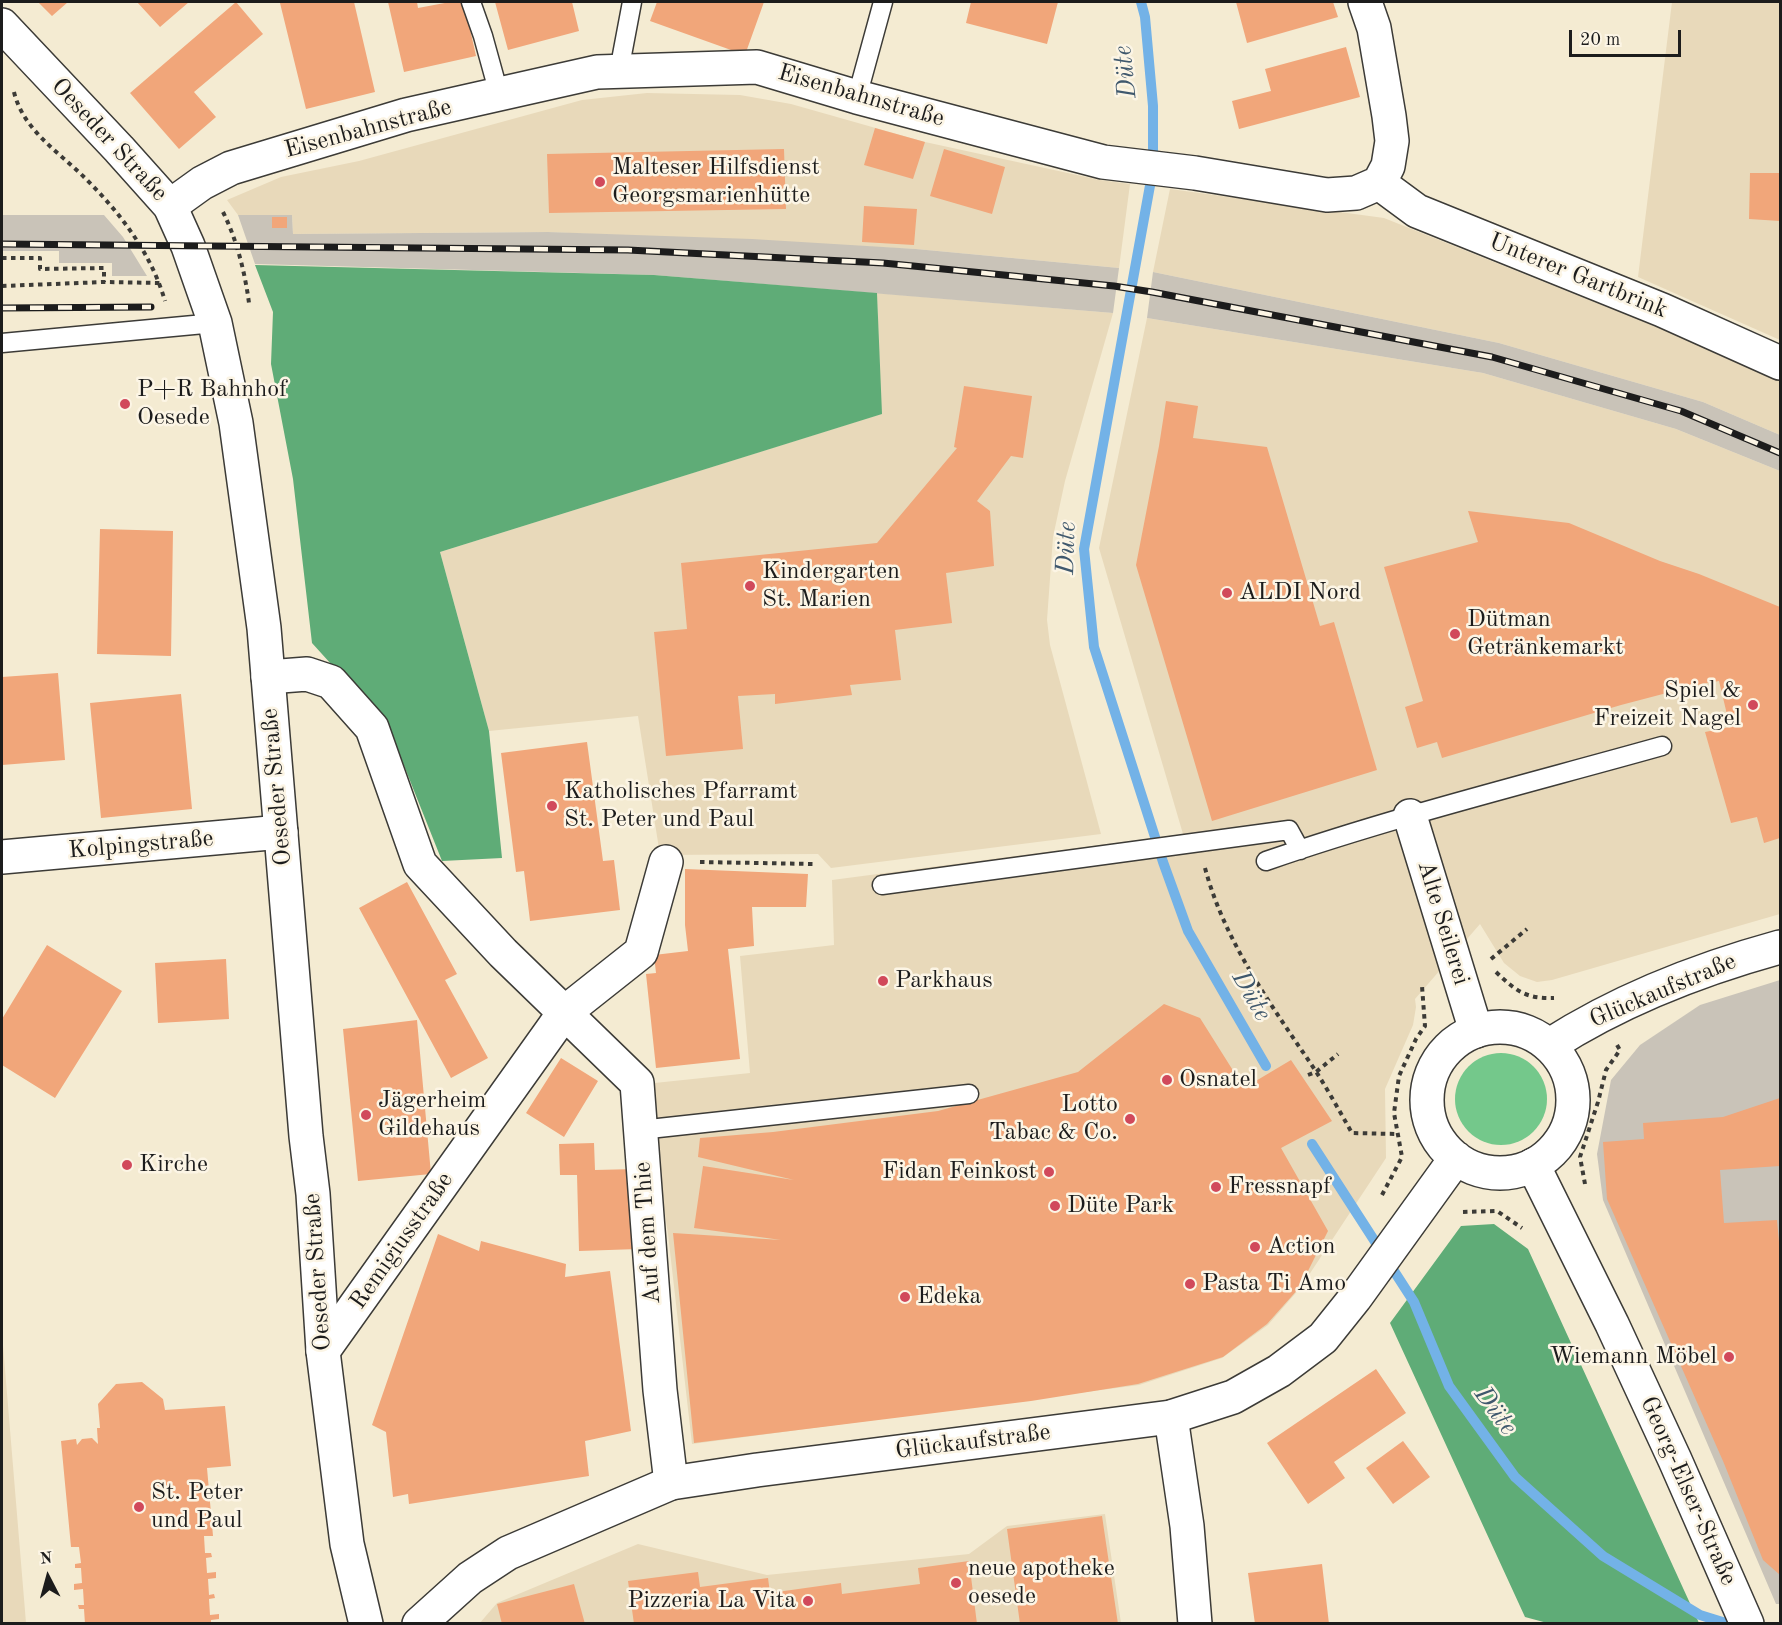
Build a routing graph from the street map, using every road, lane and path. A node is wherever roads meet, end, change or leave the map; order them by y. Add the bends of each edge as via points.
1 (471, 2) edge
2 (632, 2) edge
3 (883, 2) edge
4 (1365, 2) edge
5 (2, 25) edge
6 (619, 71) junction
7 (12, 85) dead end
8 (499, 94) junction
9 (857, 97) junction
10 (1379, 183) junction
11 (170, 206) junction
12 (2, 258) edge
13 (104, 282) junction
14 (160, 283) junction
15 (2, 286) edge
16 (215, 323) junction
17 (173, 328) junction
18 (2, 343) edge
19 (1780, 363) edge
20 (268, 677) junction
21 (1662, 746) dead end
22 (1410, 816) junction
23 (281, 832) junction
24 (1300, 850) junction
25 (2, 857) edge
26 (1266, 861) dead end
27 (666, 862) joint
28 (814, 864) dead end
29 (1206, 872) dead end
30 (882, 885) dead end
31 (1527, 929) dead end
32 (1780, 947) edge
33 (1487, 963) dead end
34 (1494, 969) dead end
35 (1422, 984) dead end
36 (1564, 995) dead end
37 (564, 1013) junction
38 (1476, 1030) junction
39 (1550, 1045) junction
40 (1620, 1050) dead end
41 (1338, 1054) dead end
42 (1316, 1072) junction
43 (1308, 1075) dead end
44 (969, 1095) dead end
45 (640, 1130) junction
46 (1398, 1134) junction
47 (1456, 1158) junction
48 (1533, 1166) junction
49 (1585, 1189) dead end
50 (1378, 1202) dead end
51 (1456, 1218) dead end
52 (1526, 1230) dead end
53 (323, 1351) junction
54 (1171, 1417) junction
55 (671, 1483) junction
56 (366, 1623) edge
57 (419, 1623) edge
58 (1195, 1623) edge
59 (1747, 1623) edge

1 - 8 lane
2 - 6 lane
3 - 9 lane
4 - 10 street via 1374,28 1392,141 1388,166
5 - 11 street, Oeseder Straße
6 - 8 street, Eisenbahnstraße via 597,72
6 - 9 street, Eisenbahnstraße via 757,67
7 - 14 path via 28,124 119,215
8 - 11 street, Eisenbahnstraße via 406,115 231,168
9 - 10 street, Eisenbahnstraße via 1103,162 1327,195 1356,194
10 - 19 street, Unterer Gartbrink via 1417,211 1662,310
11 - 16 street, Oeseder Straße
12 - 13 path via 40,258 40,269 104,268
13 - 14 path
13 - 15 path
14 - 17 path
16 - 17 lane
16 - 20 street, Oeseder Straße via 236,423
17 - 18 lane
20 - 23 street, Oeseder Straße
20 - 37 street, Auf dem Thie via 307,674 332,682 372,728 420,864
21 - 22 lane
22 - 24 lane
22 - 38 street, Alte Seilerei
23 - 25 street, Kolpingstraße
23 - 53 street, Oeseder Straße
24 - 26 lane
24 - 30 lane via 1289,830
27 - 28 path
27 - 37 street via 641,952
29 - 42 path via 1246,965
31 - 33 path
32 - 39 street, Glückaufstraße via 1664,986 1581,1025
34 - 36 path via 1514,989 1537,999
35 - 46 path via 1425,1026 1399,1076 1394,1113
37 - 45 street, Auf dem Thie via 637,1083
37 - 53 street, Remigiusstraße
38 - 39 street via 1515,1028
38 - 47 street via 1456,1041 1430,1077 1430,1122 1440,1141
39 - 48 street via 1565,1064 1573,1086 1573,1110 1559,1143
40 - 49 path via 1606,1070 1580,1157
41 - 42 path
42 - 43 path
42 - 46 path via 1352,1134
44 - 45 lane
45 - 55 street, Auf dem Thie
46 - 50 path via 1402,1157
47 - 48 street via 1473,1168 1493,1172
47 - 54 street, Glückaufstraße via 1323,1338 1279,1371 1233,1397
48 - 59 street, Georg-Elser-Straße via 1617,1335
51 - 52 path via 1462,1212 1497,1211
53 - 56 street, Oeseder Straße via 347,1544
54 - 55 street, Glückaufstraße
54 - 58 street via 1187,1526
55 - 57 street, Glückaufstraße via 508,1553 470,1578

